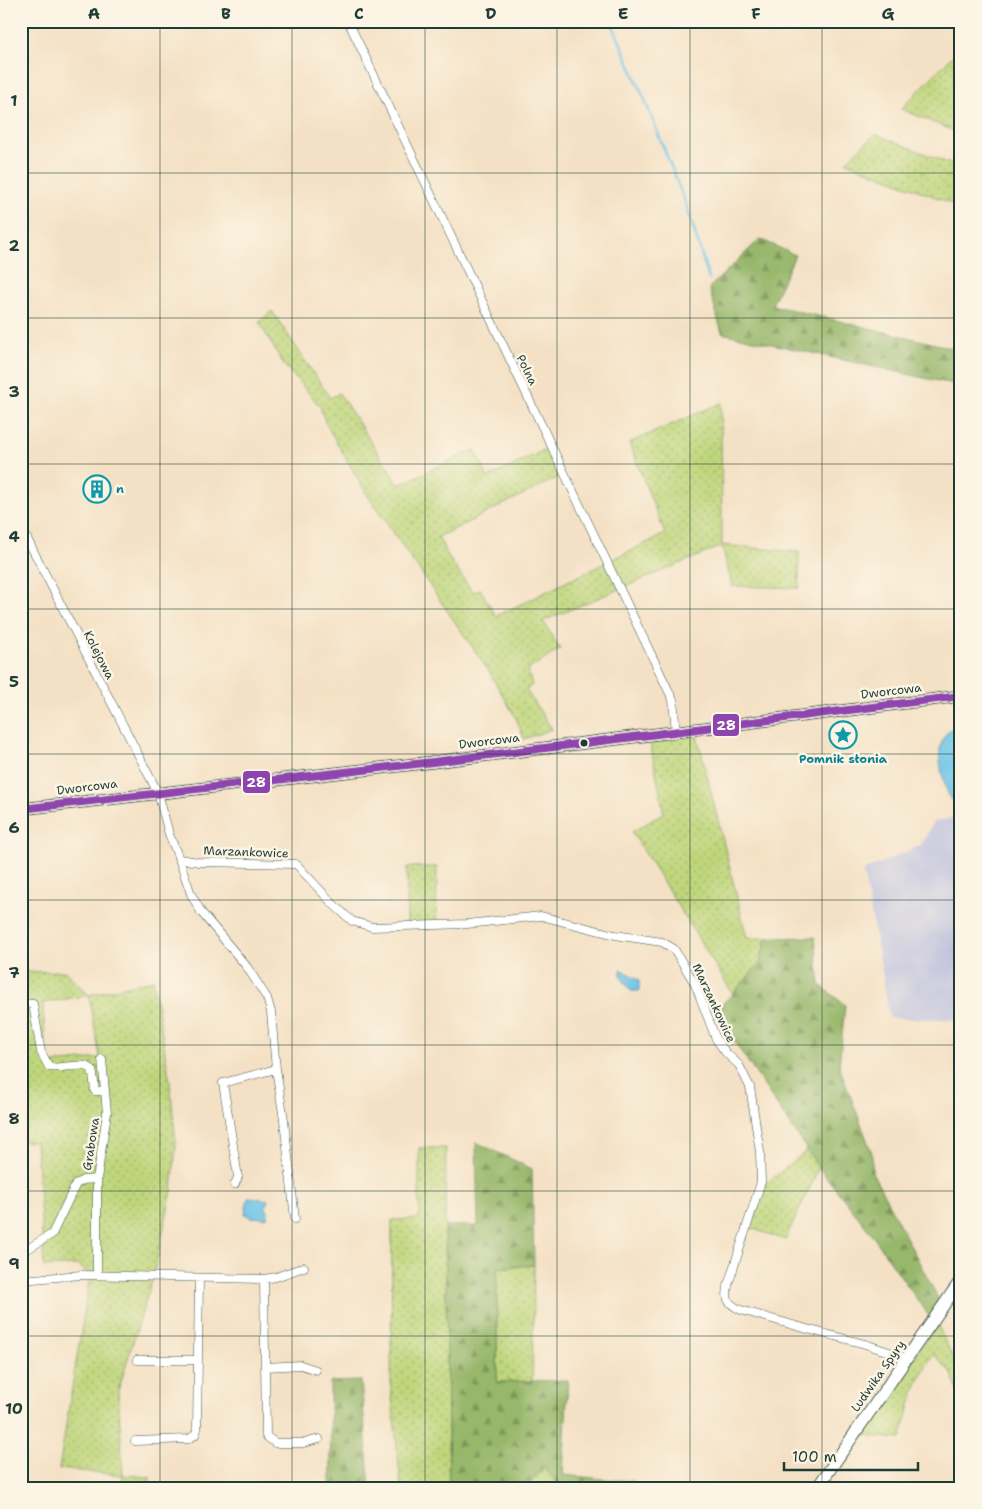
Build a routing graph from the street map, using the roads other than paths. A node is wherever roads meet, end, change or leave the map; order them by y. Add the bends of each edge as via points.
1 (348, 21) edge
2 (21, 527) edge
3 (961, 696) edge
4 (676, 731) junction
5 (158, 793) junction
6 (21, 809) edge
7 (179, 859) junction
8 (21, 1003) edge
9 (102, 1059) dead end
10 (276, 1069) junction
11 (106, 1090) junction
12 (97, 1179) junction
13 (235, 1184) dead end
14 (295, 1218) dead end
15 (21, 1252) edge
16 (304, 1267) dead end
17 (97, 1275) junction
18 (199, 1278) junction
19 (264, 1279) junction
20 (21, 1280) edge
21 (961, 1280) edge
22 (907, 1358) junction
23 (137, 1360) dead end
24 (197, 1360) junction
25 (266, 1367) junction
26 (316, 1370) dead end
27 (319, 1439) dead end
28 (135, 1441) dead end
29 (817, 1488) edge

1 - 4 street, Polna via 673,700
2 - 5 street, Kolejowa
3 - 4 street, Dworcowa
4 - 5 street, Dworcowa
5 - 6 street, Dworcowa
5 - 7 street
7 - 10 street via 201,912 267,998
7 - 22 street, Marzankowice via 296,864 352,921 372,927 467,924 541,916 616,935 662,942 674,949 695,984 716,1039 739,1065 750,1087 760,1152 761,1182 729,1282 728,1301 741,1310
8 - 11 street via 33,1004 41,1052 49,1067 86,1066 92,1072 95,1090
9 - 11 street, Grabowa
10 - 13 street via 223,1083 238,1177
10 - 14 street
11 - 12 street, Grabowa via 107,1114
12 - 15 street, Grabowa via 76,1184 52,1234
12 - 17 street
16 - 19 street
17 - 18 street
17 - 20 street
18 - 19 street
18 - 24 street
19 - 25 street
21 - 22 street, Ludwika Spyry
22 - 29 street, Ludwika Spyry
23 - 24 street
24 - 28 street via 198,1430 195,1435 189,1439
25 - 26 street via 301,1365
25 - 27 street via 266,1436 275,1443 304,1443

